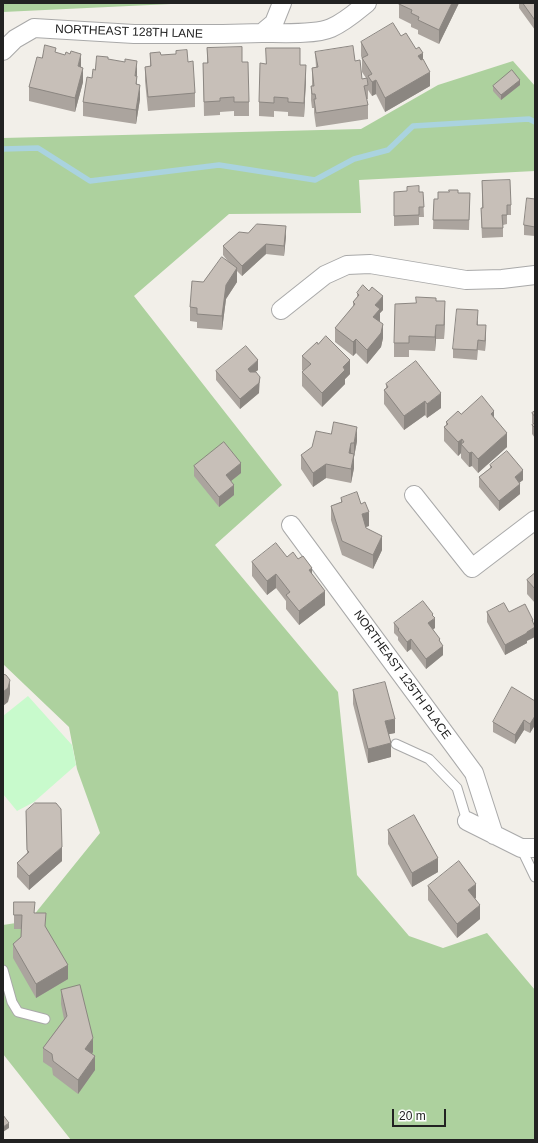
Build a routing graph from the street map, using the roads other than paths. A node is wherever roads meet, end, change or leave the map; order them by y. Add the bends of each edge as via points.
1 (282, 3) edge
2 (367, 3) edge
3 (262, 33) junction
4 (3, 51) edge
5 (535, 275) edge
6 (281, 310) dead end
7 (414, 495) dead end
8 (535, 520) edge
9 (291, 525) dead end
10 (396, 744) dead end
11 (467, 821) joint
12 (494, 835) junction
13 (528, 848) edge
14 (535, 877) edge
15 (3, 970) edge
16 (45, 1019) dead end

1 - 3 street via 274,23
2 - 3 street, NORTHEAST 128TH LANE via 348,19 330,29
3 - 4 street, NORTHEAST 128TH LANE via 134,34 34,28 15,39
5 - 6 street via 466,280 370,264 347,265 325,275
7 - 8 street via 472,568
9 - 12 street, NORTHEAST 125TH PLACE via 474,773
10 - 11 lane via 428,759 457,788
11 - 12 street
12 - 13 street
13 - 14 lane
15 - 16 lane via 12,1002 18,1012

